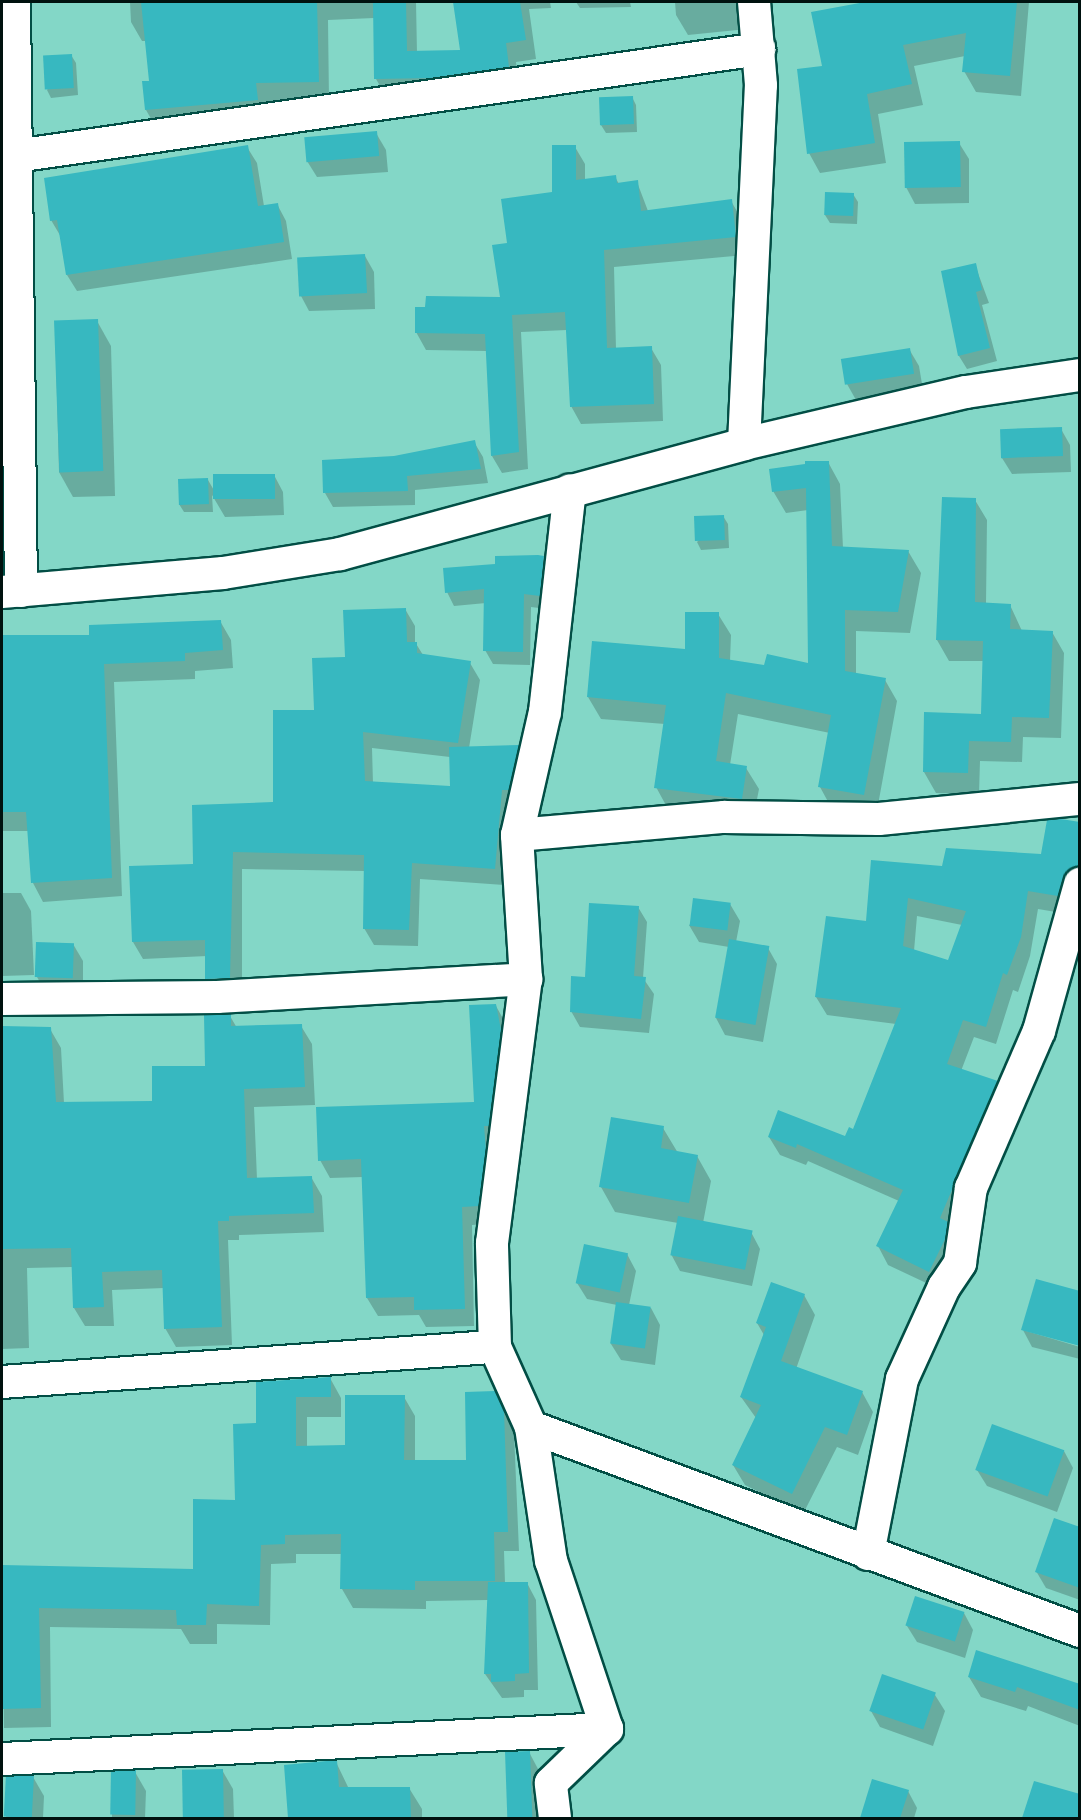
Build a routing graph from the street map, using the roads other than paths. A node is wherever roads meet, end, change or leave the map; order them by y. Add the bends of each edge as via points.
1 (14, 2) edge
2 (754, 2) edge
3 (759, 49) junction
4 (16, 156) junction
5 (1080, 375) edge
6 (744, 444) junction
7 (570, 490) junction
8 (11, 592) edge
9 (1080, 798) edge
10 (517, 834) junction
11 (1080, 884) edge
12 (526, 979) junction
13 (2, 999) edge
14 (495, 1347) junction
15 (2, 1382) edge
16 (531, 1427) junction
17 (868, 1554) junction
18 (1080, 1631) edge
19 (607, 1729) junction
20 (2, 1759) edge
21 (555, 1818) edge

1 - 4 street
2 - 3 street
3 - 4 street
3 - 6 street via 761,85
4 - 8 street
5 - 6 street via 966,392
6 - 7 street
7 - 8 street via 340,554 223,573
7 - 10 street via 545,712
9 - 10 street via 879,819 724,817
10 - 12 street
11 - 17 street via 1039,1031 971,1188 960,1263 944,1287 902,1379
12 - 13 street via 217,997
12 - 14 street via 492,1243
14 - 15 street
14 - 16 street
16 - 17 street
16 - 19 street via 551,1561
17 - 18 street
19 - 20 street
19 - 21 street via 551,1783

